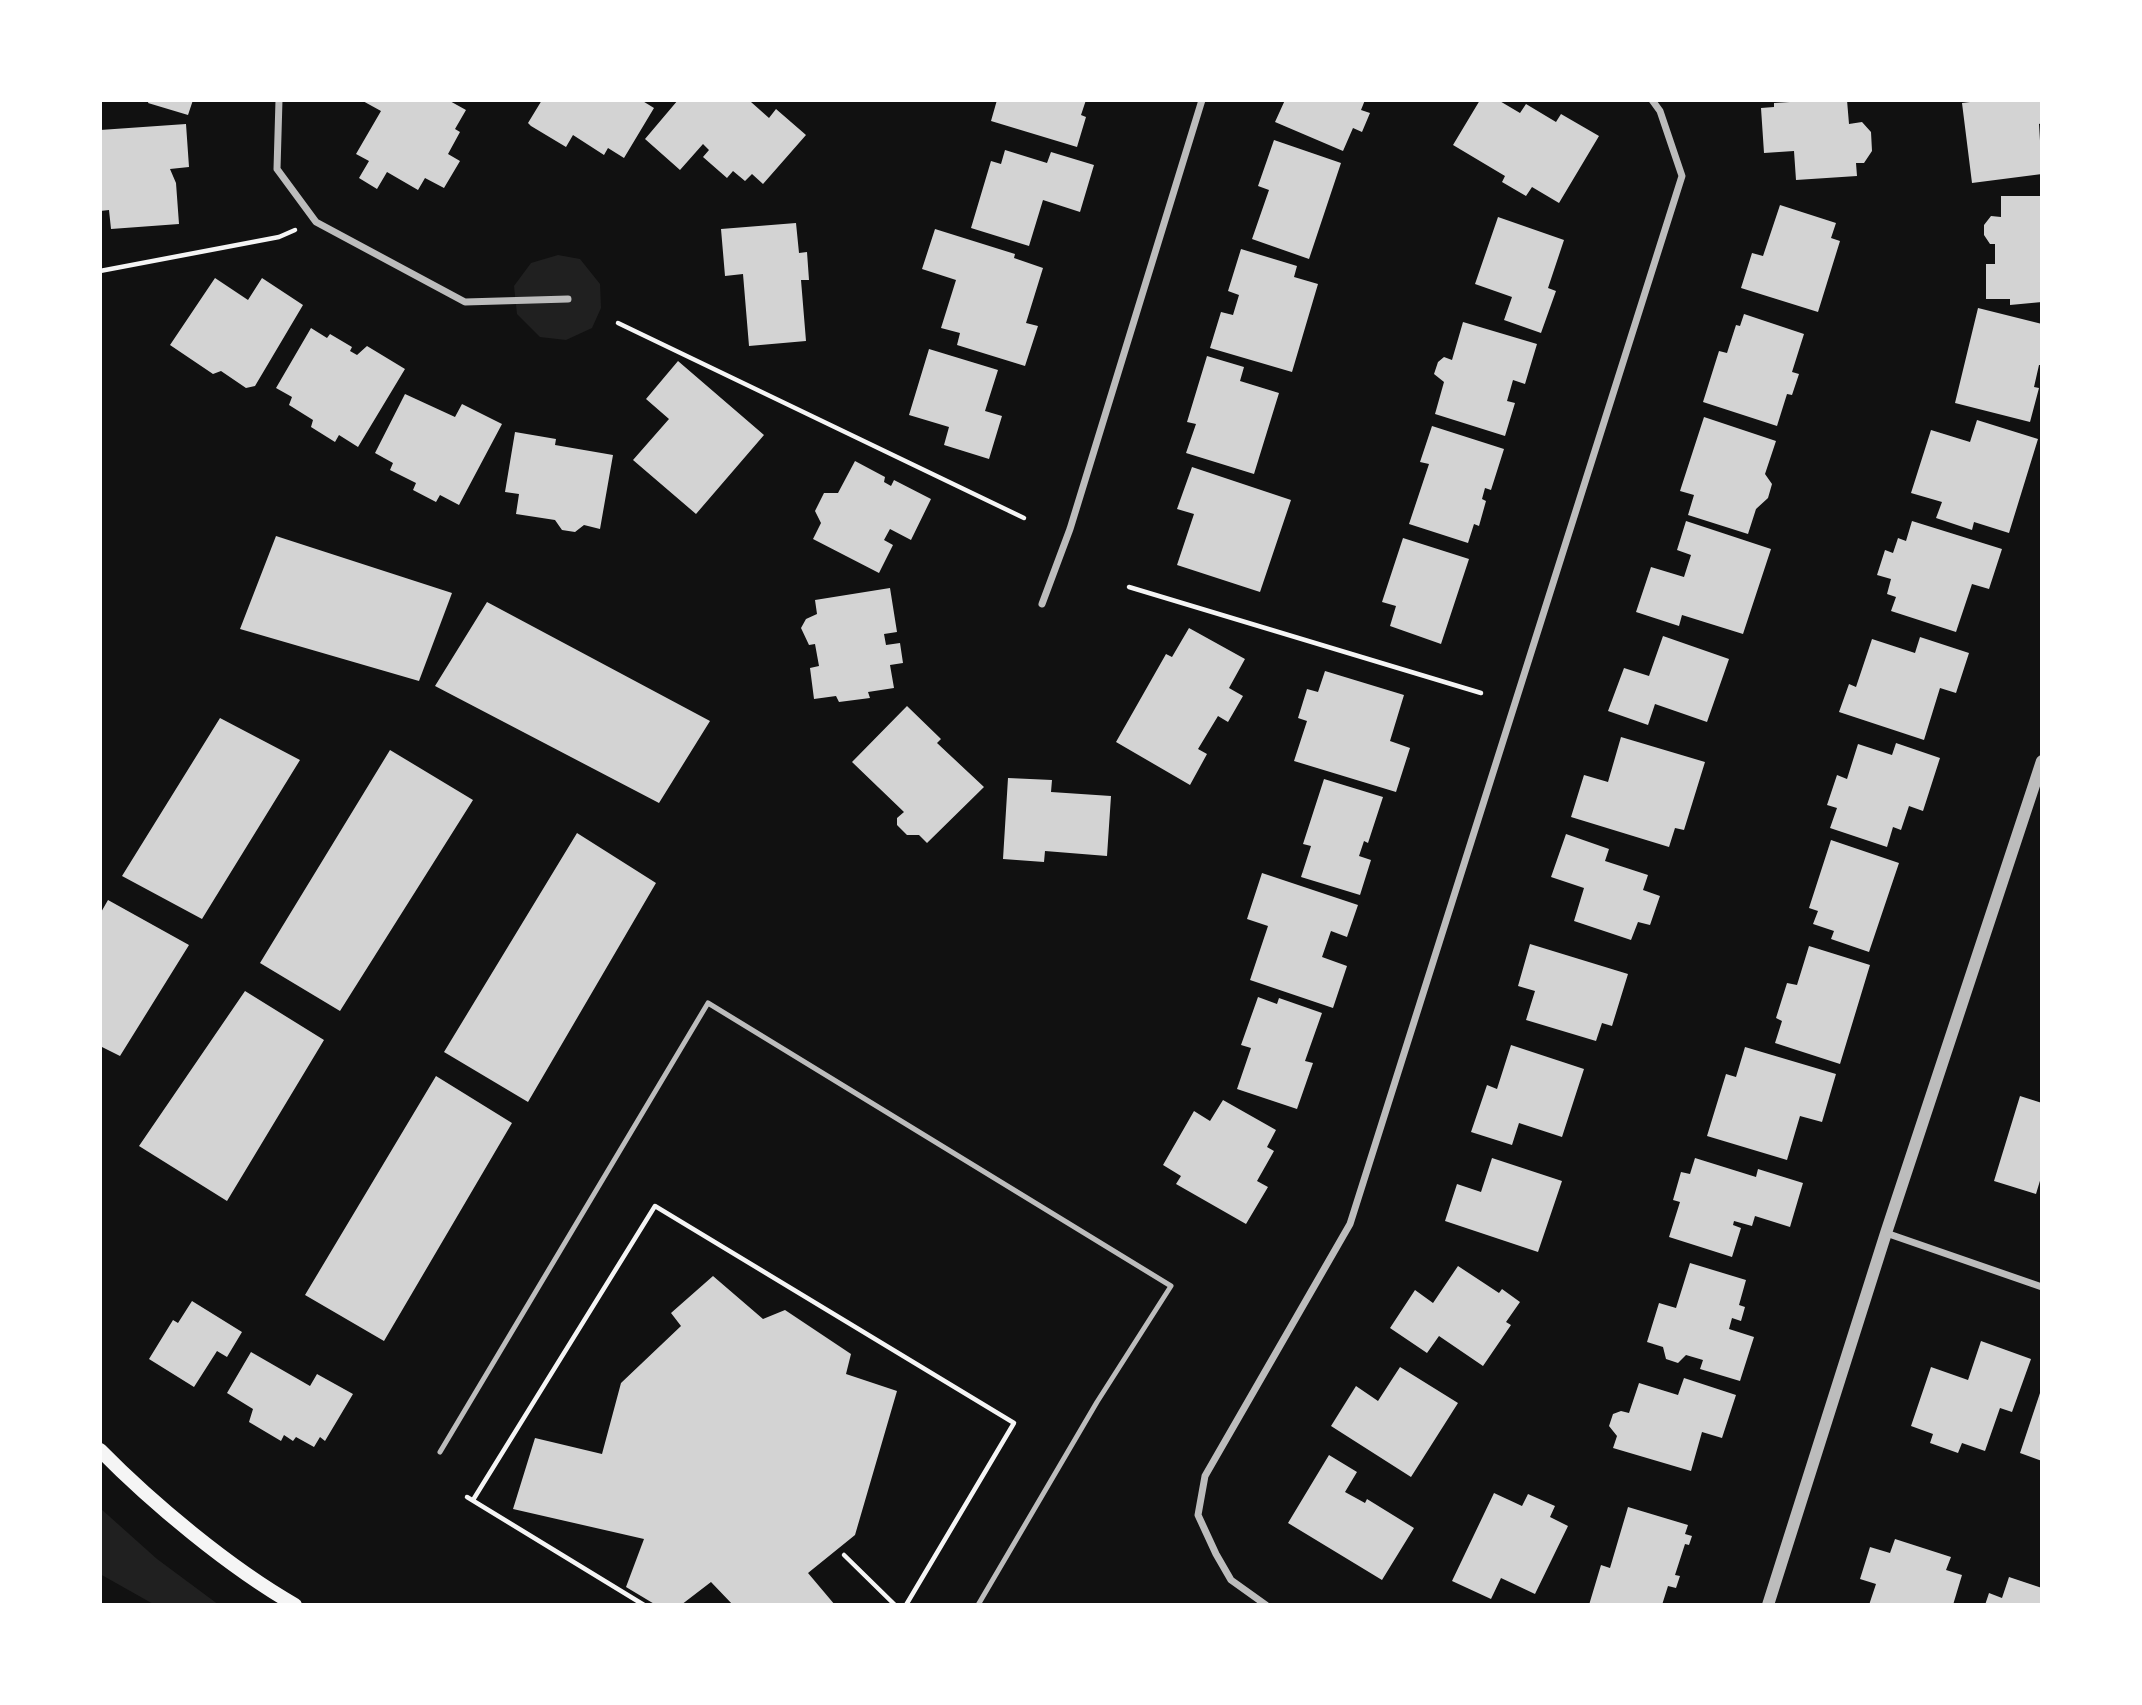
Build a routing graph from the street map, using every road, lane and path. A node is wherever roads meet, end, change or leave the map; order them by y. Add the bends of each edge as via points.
1 (279, 100) edge
2 (1202, 100) edge
3 (1652, 100) edge
4 (316, 222) junction
5 (100, 271) edge
6 (568, 299) dead end
7 (618, 323) dead end
8 (1024, 518) dead end
9 (1129, 587) dead end
10 (1042, 604) dead end
11 (1480, 693) dead end
12 (2041, 766) edge
13 (1886, 1233) junction
14 (2042, 1287) edge
15 (100, 1450) edge
16 (440, 1452) dead end
17 (467, 1497) dead end
18 (473, 1500) junction
19 (844, 1555) dead end
20 (295, 1605) edge
21 (644, 1605) edge
22 (895, 1605) edge
23 (906, 1605) edge
24 (978, 1605) edge
25 (1266, 1605) edge
26 (1768, 1605) edge

1 - 4 street via 277,169
2 - 10 street via 1070,529
3 - 25 street via 1682,176 1350,1224 1205,1476 1198,1515 1216,1554 1231,1580
4 - 5 path via 279,237
4 - 6 street via 465,302
7 - 8 path
9 - 11 path
12 - 13 street
13 - 14 street
13 - 26 street
15 - 20 main road via 145,1493 269,1590
16 - 24 lane via 708,1003 1171,1286
17 - 18 path
18 - 21 path
18 - 23 path via 655,1206 1014,1423
19 - 22 path

